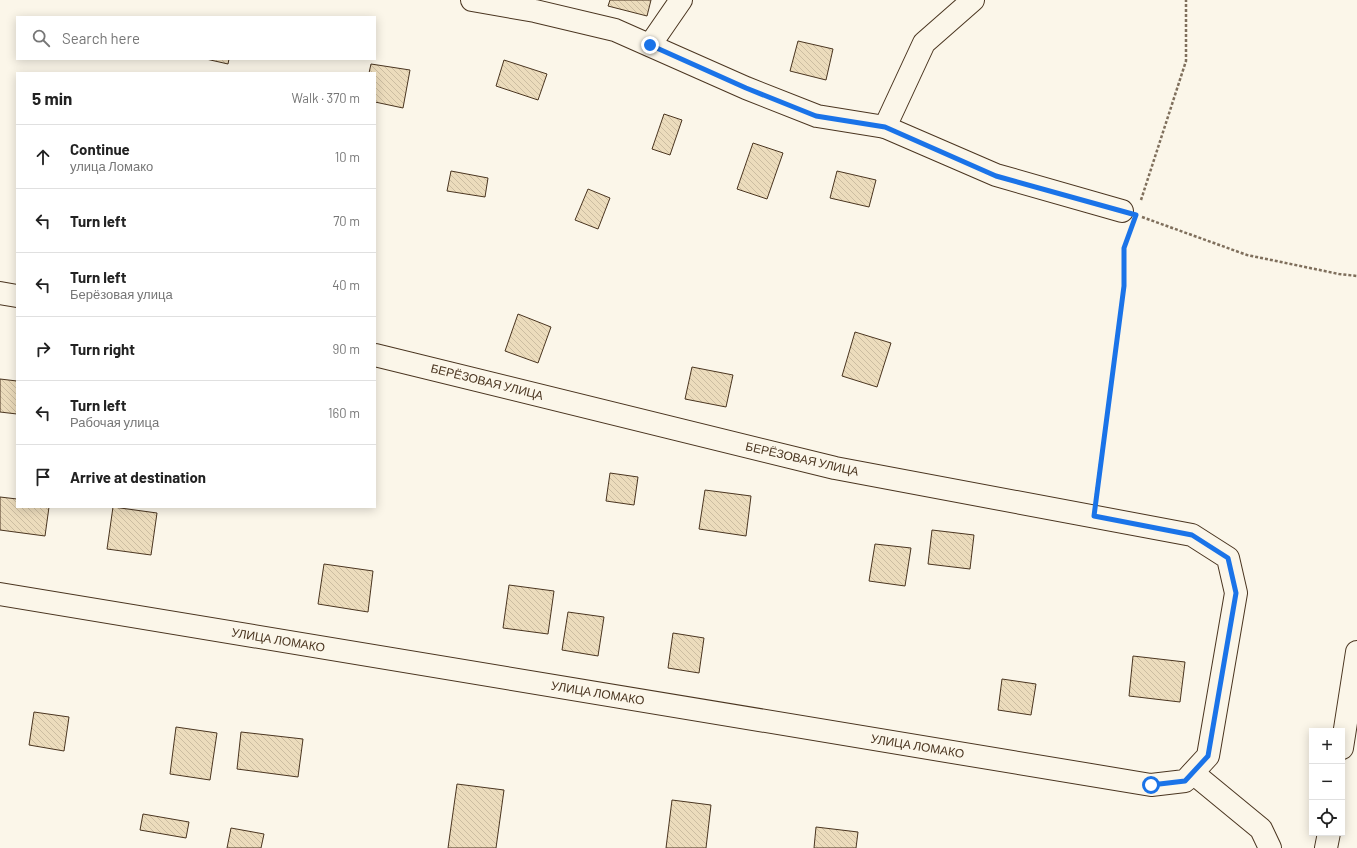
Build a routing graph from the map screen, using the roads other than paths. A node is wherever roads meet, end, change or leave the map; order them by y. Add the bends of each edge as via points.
1 (472, 0) edge
2 (681, 0) edge
3 (973, 0) edge
4 (650, 45) junction
5 (885, 127) junction
6 (1129, 213) road end
7 (0, 293) edge
8 (16, 296) edge
9 (376, 355) edge
10 (1228, 558) joint
11 (0, 594) edge
12 (1357, 652) edge
13 (1345, 729) edge
14 (1193, 772) junction
15 (1328, 836) edge
16 (1270, 848) edge
17 (1326, 848) edge

1 - 4 street via 535,11 615,30
2 - 4 street
3 - 5 street via 924,43
4 - 5 street via 816,116
5 - 6 street via 996,176
7 - 8 street
9 - 10 street, БЕРЁЗОВАЯ УЛИЦА via 835,468 1192,535
10 - 14 street, УЛИЦА ЛОМАКО via 1236,593 1208,756
11 - 14 street, УЛИЦА ЛОМАКО via 1151,785 1185,781
12 - 13 street
14 - 16 street via 1261,829
15 - 17 street

